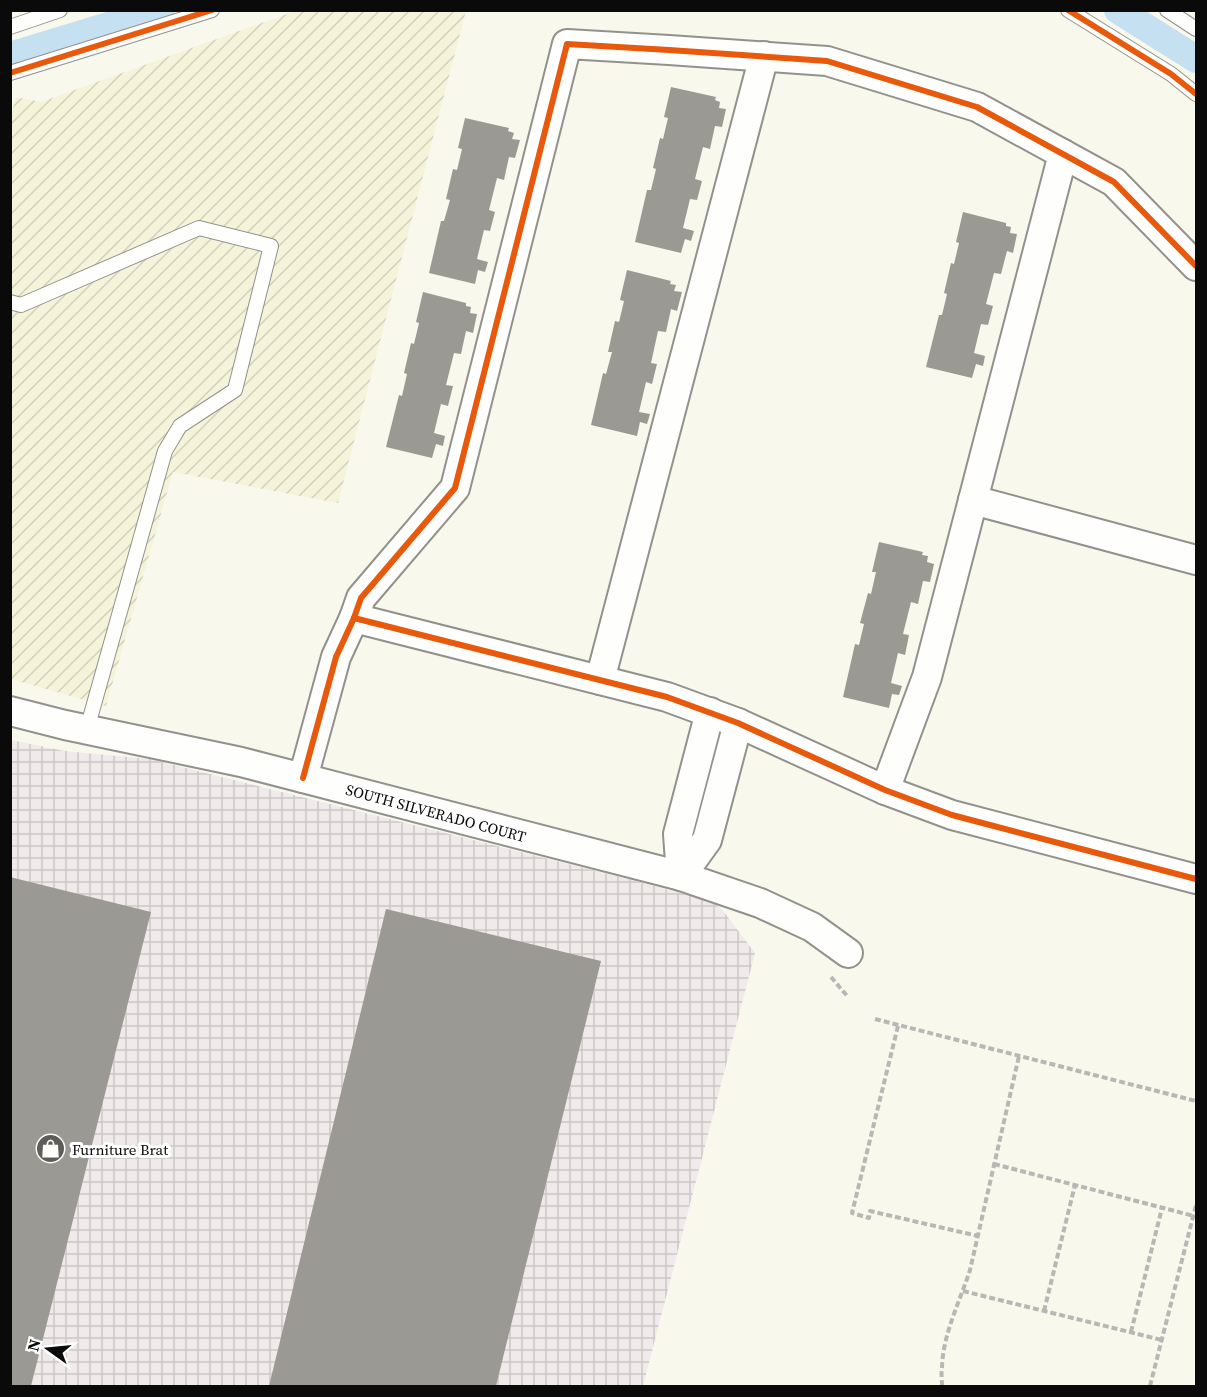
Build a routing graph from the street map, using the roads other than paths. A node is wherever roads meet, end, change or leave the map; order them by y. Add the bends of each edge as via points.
1 (60, 10) edge
2 (212, 10) edge
3 (1068, 10) edge
4 (1167, 10) edge
5 (10, 27) edge
6 (1197, 28) edge
7 (765, 56) junction
8 (10, 73) edge
9 (1197, 94) edge
10 (1063, 153) junction
11 (1197, 266) edge
12 (10, 302) edge
13 (972, 500) junction
14 (1197, 560) edge
15 (354, 618) junction
16 (600, 680) junction
17 (10, 711) edge
18 (710, 712) junction
19 (738, 723) junction
20 (87, 729) junction
21 (303, 778) junction
22 (885, 790) junction
23 (681, 876) junction
24 (1197, 879) edge
25 (848, 954) dead end

1 - 5 lane
2 - 8 lane
3 - 9 lane
4 - 6 lane
7 - 10 street via 827,61 977,107
7 - 15 street via 567,44 455,488 361,598
7 - 16 street
10 - 11 street via 1114,182
10 - 13 street
12 - 20 lane via 21,305 199,228 271,246 235,390 180,426 165,451
13 - 14 street
13 - 22 street via 927,676
15 - 16 street
15 - 21 street via 336,657
16 - 18 street
17 - 20 street, SOUTH SILVERADO COURT
18 - 19 street
18 - 23 street via 678,834
19 - 22 street
19 - 23 street via 707,840
20 - 21 street, SOUTH SILVERADO COURT
21 - 23 street, SOUTH SILVERADO COURT
22 - 24 street via 952,815
23 - 25 street, SOUTH SILVERADO COURT via 812,927

